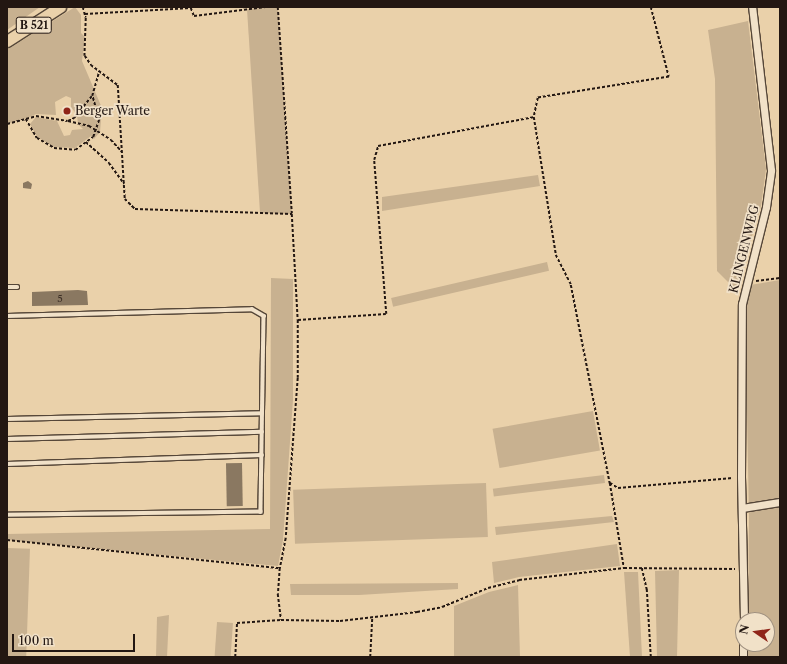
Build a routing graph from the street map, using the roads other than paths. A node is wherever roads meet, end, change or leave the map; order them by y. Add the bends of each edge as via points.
1 (60, 7) edge
2 (752, 7) edge
3 (7, 41) edge
4 (7, 287) edge
5 (17, 287) dead end
6 (7, 316) edge
7 (262, 413) junction
8 (7, 419) edge
9 (262, 432) junction
10 (7, 439) edge
11 (262, 455) junction
12 (7, 464) edge
13 (780, 502) edge
14 (742, 508) junction
15 (7, 515) edge
16 (744, 612) edge

1 - 3 main road, B 521
2 - 14 street, KLINGENWEG via 771,170 766,206 742,304
4 - 5 lane
6 - 7 lane via 252,309 264,316
7 - 8 lane
7 - 9 lane
9 - 10 lane
9 - 11 lane
11 - 12 lane
11 - 15 lane via 261,512
13 - 14 street
14 - 16 street, KLINGENWEG

